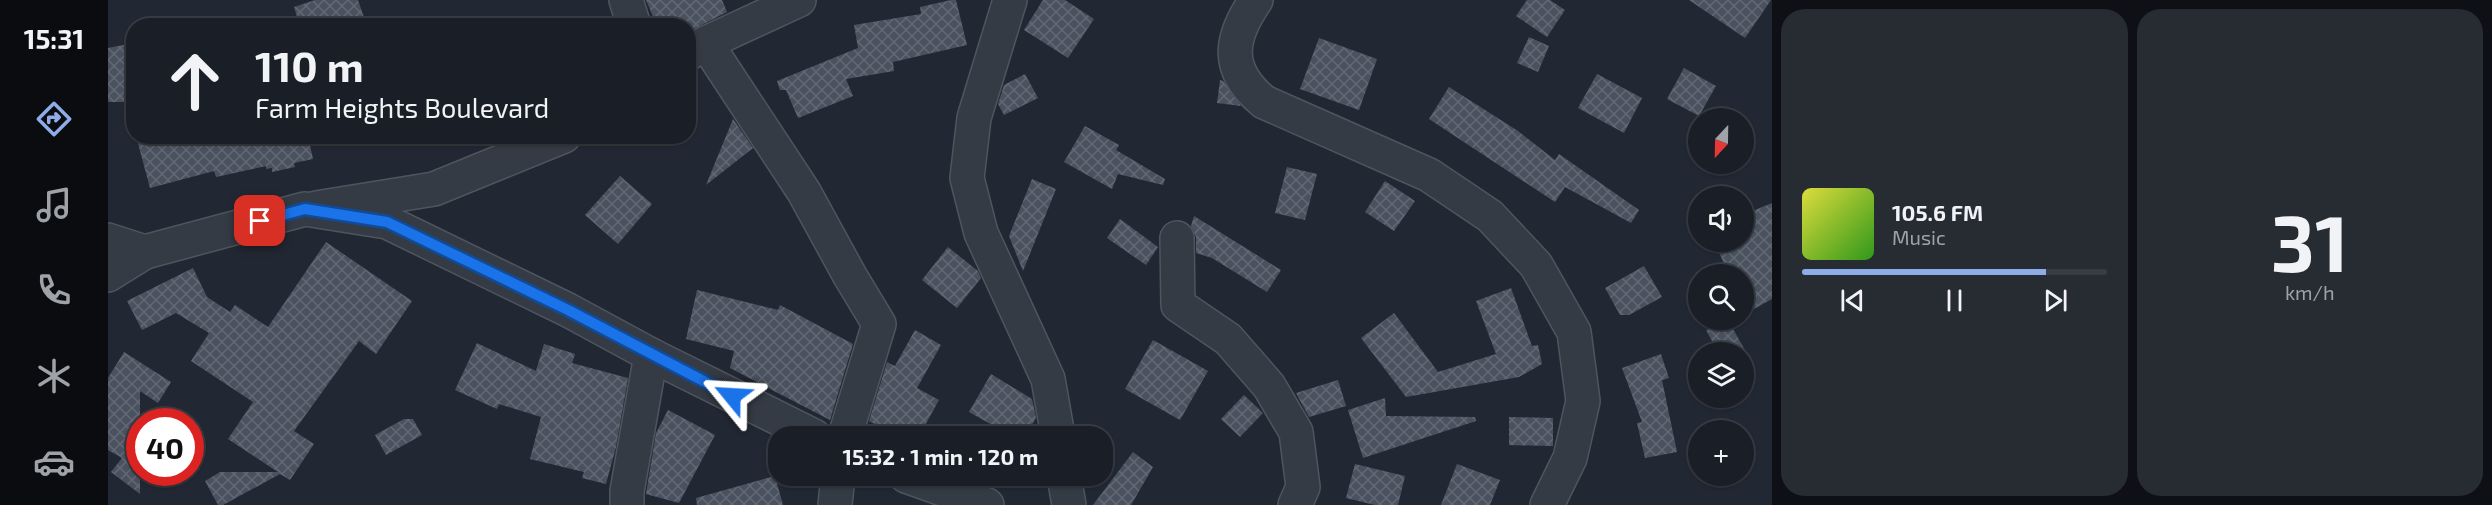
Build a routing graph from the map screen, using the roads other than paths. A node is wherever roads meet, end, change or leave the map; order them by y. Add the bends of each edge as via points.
1 (626, 0) edge
2 (799, 0) edge
3 (1010, 0) edge
4 (1256, 0) edge
5 (632, 18) edge
6 (697, 48) edge
7 (544, 144) edge
8 (305, 209) junction
9 (1177, 238) dead end
10 (108, 240) edge
11 (145, 252) junction
12 (108, 275) edge
13 (651, 355) junction
14 (793, 426) edge
15 (849, 426) edge
16 (1056, 426) edge
17 (837, 486) edge
18 (934, 486) edge
19 (1066, 486) edge
20 (627, 505) edge
21 (835, 505) edge
22 (987, 505) edge
23 (1069, 505) edge
24 (1295, 505) edge
25 (1547, 505) edge

1 - 5 street
2 - 6 street
3 - 16 street via 974,118 967,178 981,233 1048,379
4 - 25 street via 1244,18 1235,45 1239,74 1249,90 1264,102 1429,175 1490,216 1536,265 1574,332 1583,401 1570,458
6 - 15 street via 804,192 879,324
7 - 8 street via 434,189
8 - 11 street
8 - 13 street via 387,222
9 - 24 street via 1178,305 1228,339 1269,386 1296,432 1303,487
10 - 11 street
11 - 12 street
13 - 14 street
13 - 20 street
17 - 21 street
18 - 22 street
19 - 23 street

